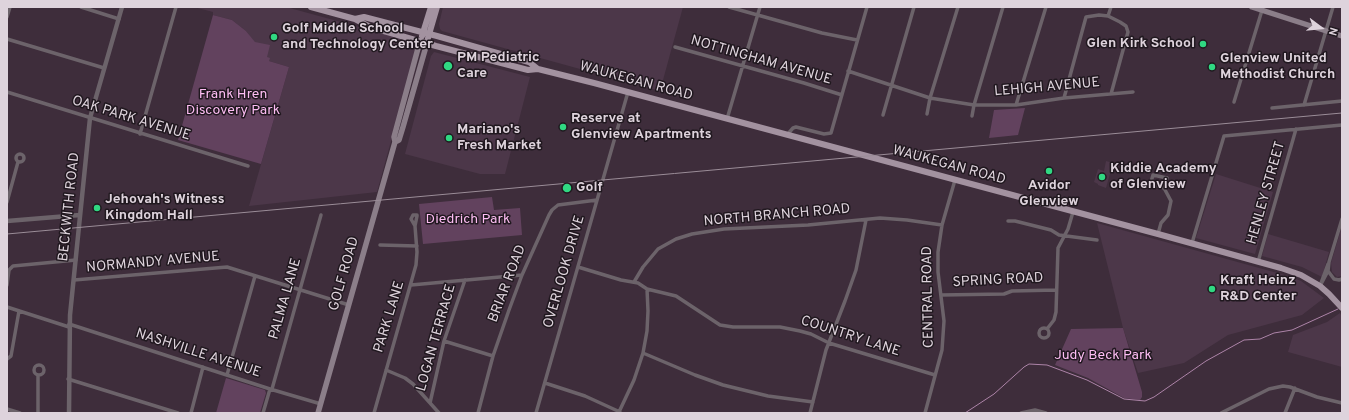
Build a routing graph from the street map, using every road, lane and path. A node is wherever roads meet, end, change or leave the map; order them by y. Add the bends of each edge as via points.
1 (10, 7) edge
2 (81, 7) edge
3 (122, 7) edge
4 (176, 7) edge
5 (311, 7) edge
6 (431, 7) edge
7 (437, 7) edge
8 (729, 7) edge
9 (760, 7) edge
10 (867, 7) edge
11 (914, 7) edge
12 (958, 7) edge
13 (1003, 7) edge
14 (1046, 7) edge
15 (1111, 7) edge
16 (1252, 7) edge
17 (1333, 7) edge
18 (1262, 9) edge
19 (758, 15) junction
20 (1108, 16) junction
21 (7, 17) edge
22 (119, 18) junction
23 (355, 19) junction
24 (1326, 31) junction
25 (426, 33) junction
26 (1342, 36) edge
27 (7, 39) edge
28 (857, 40) junction
29 (423, 42) junction
30 (675, 47) dead end
31 (743, 66) junction
32 (104, 68) junction
33 (538, 69) junction
34 (848, 71) junction
35 (890, 86) junction
36 (7, 92) edge
37 (628, 92) junction
38 (1133, 92) dead end
39 (1111, 94) junction
40 (842, 95) junction
41 (930, 98) junction
42 (1064, 98) junction
43 (1342, 100) edge
44 (1234, 102) dead end
45 (974, 105) junction
46 (1016, 105) junction
47 (1304, 105) junction
48 (1272, 108) dead end
49 (927, 114) dead end
50 (883, 115) dead end
51 (972, 116) dead end
52 (90, 118) junction
53 (727, 119) junction
54 (1342, 125) edge
55 (1296, 129) junction
56 (140, 134) junction
57 (787, 135) junction
58 (18, 162) dead end
59 (248, 166) dead end
60 (955, 180) junction
61 (1164, 188) junction
62 (597, 200) junction
63 (7, 202) edge
64 (1073, 212) junction
65 (80, 215) junction
66 (321, 215) dead end
67 (1342, 219) edge
68 (866, 220) junction
69 (7, 221) edge
70 (1008, 221) dead end
71 (942, 225) junction
72 (415, 226) dead end
73 (1158, 234) junction
74 (1065, 235) junction
75 (1097, 240) dead end
76 (1192, 243) junction
77 (380, 245) dead end
78 (417, 246) junction
79 (76, 260) junction
80 (1258, 262) junction
81 (1330, 262) junction
82 (578, 266) junction
83 (1328, 271) junction
84 (522, 275) junction
85 (255, 276) junction
86 (1342, 279) edge
87 (74, 280) junction
88 (465, 280) junction
89 (634, 282) junction
90 (7, 285) edge
91 (411, 285) junction
92 (1320, 286) junction
93 (647, 289) junction
94 (301, 290) junction
95 (1056, 290) junction
96 (941, 295) junction
97 (349, 305) junction
98 (1341, 306) edge
99 (7, 307) edge
100 (19, 311) junction
101 (69, 325) junction
102 (1047, 329) dead end
103 (444, 341) junction
104 (829, 343) junction
105 (643, 353) junction
106 (493, 356) junction
107 (7, 359) edge
108 (203, 367) junction
109 (386, 370) junction
110 (38, 375) dead end
111 (227, 375) junction
112 (936, 375) junction
113 (68, 379) junction
114 (545, 383) junction
115 (1295, 388) junction
116 (271, 389) junction
117 (813, 402) junction
118 (430, 403) junction
119 (1342, 403) edge
120 (321, 404) junction
121 (7, 409) edge
122 (620, 412) edge
123 (20, 413) edge
124 (38, 413) edge
125 (68, 413) edge
126 (178, 413) edge
127 (190, 413) edge
128 (263, 413) edge
129 (318, 413) edge
130 (374, 413) edge
131 (439, 413) edge
132 (478, 413) edge
133 (536, 413) edge
134 (810, 413) edge
135 (925, 413) edge
136 (1021, 413) edge
137 (1046, 413) edge
138 (1222, 413) edge
139 (1284, 413) edge

1 - 21 street
2 - 22 street
3 - 22 street, BECKWITH ROAD
4 - 56 street
5 - 23 main road
6 - 25 main road, GOLF ROAD
7 - 25 main road, GOLF ROAD
8 - 19 street
9 - 19 street
10 - 28 street
11 - 35 street
12 - 41 street
13 - 45 street
14 - 46 street
15 - 20 street
16 - 18 main road
17 - 24 street
18 - 24 main road
18 - 44 street
19 - 28 street
19 - 31 street
20 - 39 street via 1126,26 1128,32
20 - 42 street via 1086,17
22 - 32 street, BECKWITH ROAD
23 - 25 main road, WAUKEGAN ROAD via 364,17
23 - 29 main road, WAUKEGAN ROAD via 370,27
24 - 26 main road
24 - 47 street
25 - 29 main road, GOLF ROAD
25 - 33 main road, WAUKEGAN ROAD via 529,62
27 - 32 street
28 - 34 street
29 - 33 main road, WAUKEGAN ROAD via 528,70
29 - 97 main road, GOLF ROAD via 403,127 399,140 395,142
30 - 31 street, NOTTINGHAM AVENUE
31 - 40 street, NOTTINGHAM AVENUE
31 - 53 street
32 - 52 street, BECKWITH ROAD
33 - 37 main road, WAUKEGAN ROAD
34 - 35 street, LEHIGH AVENUE
34 - 40 street
35 - 41 street, LEHIGH AVENUE
35 - 50 street
36 - 52 street, OAK PARK AVENUE
37 - 53 main road, WAUKEGAN ROAD
37 - 62 street, OVERLOOK DRIVE
38 - 39 street, LEHIGH AVENUE
39 - 42 street, LEHIGH AVENUE
40 - 57 street via 829,134 796,127
41 - 45 street, LEHIGH AVENUE
41 - 49 street
42 - 46 street, LEHIGH AVENUE
43 - 47 street
45 - 46 street, LEHIGH AVENUE
45 - 51 street
47 - 48 street
52 - 56 street, OAK PARK AVENUE
52 - 65 street, BECKWITH ROAD
53 - 57 main road, WAUKEGAN ROAD
54 - 55 street
55 - 76 street via 1224,136
55 - 80 street, HENLEY STREET
56 - 59 street, OAK PARK AVENUE
57 - 60 main road, WAUKEGAN ROAD
58 - 63 street
60 - 64 main road, WAUKEGAN ROAD
60 - 71 street, CENTRAL ROAD
61 - 61 street via 1167,178 1153,175 1152,184
61 - 73 street via 1171,204
62 - 82 street, OVERLOOK DRIVE
62 - 84 street, BRIAR ROAD via 554,207 548,215
64 - 73 main road, WAUKEGAN ROAD
64 - 74 street
65 - 69 street
65 - 79 street, BECKWITH ROAD
66 - 94 street, PALMA LANE
67 - 81 street
68 - 71 street, NORTH BRANCH ROAD via 895,219
68 - 89 street, NORTH BRANCH ROAD via 724,230 682,237 658,249 646,262
68 - 104 street via 854,275
70 - 74 street
71 - 96 street, CENTRAL ROAD via 938,258
72 - 78 street, PARK LANE
73 - 76 main road, WAUKEGAN ROAD
74 - 75 street
74 - 95 street via 1058,248
76 - 80 main road, WAUKEGAN ROAD
77 - 78 street
78 - 91 street, PARK LANE
79 - 87 street, BECKWITH ROAD
79 - 90 street, NORMANDY AVENUE via 16,265 10,268
80 - 92 main road, WAUKEGAN ROAD via 1301,275
81 - 83 street
81 - 92 street
82 - 89 street, COUNTRY LANE
82 - 114 street, OVERLOOK DRIVE
83 - 86 street via 1334,279
83 - 92 street
84 - 88 street
84 - 106 street, BRIAR ROAD
85 - 87 street, NORMANDY AVENUE via 223,267
85 - 94 street, NORMANDY AVENUE
85 - 111 street
87 - 101 street, BECKWITH ROAD
88 - 91 street
88 - 103 street, LOGAN TERRACE
89 - 93 street, COUNTRY LANE
91 - 109 street, PARK LANE
92 - 98 main road, WAUKEGAN ROAD
93 - 104 street, COUNTRY LANE via 676,296 720,325 791,329 811,334
93 - 105 street via 647,331
94 - 97 street, NORMANDY AVENUE
94 - 116 street, PALMA LANE
95 - 96 street, SPRING ROAD
95 - 102 street via 1056,312
96 - 112 street, CENTRAL ROAD via 943,342
97 - 120 main road, GOLF ROAD
99 - 100 street, NASHVILLE AVENUE
100 - 101 street, NASHVILLE AVENUE
100 - 107 street via 11,356
101 - 108 street, NASHVILLE AVENUE
101 - 113 street, BECKWITH ROAD
103 - 106 street
103 - 118 street, LOGAN TERRACE
104 - 112 street, COUNTRY LANE
104 - 117 street
105 - 117 street via 722,385 768,396
105 - 122 street
106 - 132 street, BRIAR ROAD
108 - 111 street, NASHVILLE AVENUE
108 - 127 street
109 - 118 street via 406,378
109 - 130 street, PARK LANE
110 - 124 street
111 - 116 street, NASHVILLE AVENUE
112 - 135 street, CENTRAL ROAD
113 - 125 street, BECKWITH ROAD
113 - 126 street
114 - 122 street via 585,396
114 - 133 street, OVERLOOK DRIVE
115 - 119 street
115 - 138 street via 1274,387
115 - 139 street
116 - 120 street, NASHVILLE AVENUE
116 - 128 street, PALMA LANE
117 - 134 street
118 - 131 street
120 - 129 main road, GOLF ROAD
121 - 123 street
136 - 137 street via 1035,410

